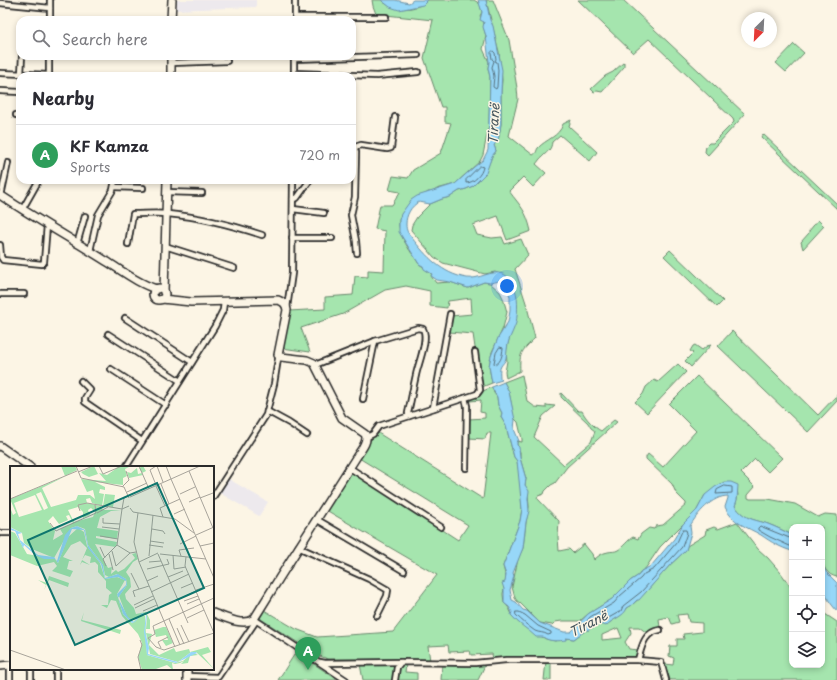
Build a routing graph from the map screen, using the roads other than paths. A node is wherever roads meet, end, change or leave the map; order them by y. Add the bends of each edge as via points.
1 (50, 0) edge
2 (172, 0) edge
3 (295, 0) edge
4 (2, 2) edge
5 (50, 8) junction
6 (50, 16) edge
7 (171, 16) edge
8 (295, 16) edge
9 (386, 17) dead end
10 (356, 18) edge
11 (418, 55) dead end
12 (356, 56) edge
13 (22, 60) edge
14 (49, 60) edge
15 (171, 60) edge
16 (199, 60) edge
17 (294, 60) edge
18 (227, 61) dead end
19 (20, 72) edge
20 (49, 72) edge
21 (170, 72) edge
22 (294, 72) edge
23 (418, 72) dead end
24 (0, 73) edge
25 (16, 74) edge
26 (356, 76) edge
27 (0, 91) edge
28 (16, 92) edge
29 (395, 117) dead end
30 (356, 146) edge
31 (356, 152) edge
32 (8, 163) dead end
33 (37, 184) edge
34 (114, 184) edge
35 (166, 184) edge
36 (293, 184) edge
37 (307, 184) edge
38 (356, 184) edge
39 (356, 184) edge
40 (114, 187) junction
41 (143, 188) dead end
42 (166, 192) junction
43 (202, 193) dead end
44 (1, 195) edge
45 (293, 199) junction
46 (293, 209) junction
47 (22, 210) junction
48 (324, 213) dead end
49 (166, 214) junction
50 (85, 216) dead end
51 (47, 225) junction
52 (262, 235) dead end
53 (292, 238) junction
54 (332, 238) dead end
55 (78, 244) junction
56 (128, 244) dead end
57 (0, 245) edge
58 (165, 246) junction
59 (90, 251) junction
60 (357, 253) dead end
61 (234, 268) dead end
62 (143, 282) junction
63 (162, 292) junction
64 (0, 294) edge
65 (24, 294) dead end
66 (290, 294) junction
67 (278, 300) junction
68 (224, 302) junction
69 (287, 310) junction
70 (450, 314) dead end
71 (126, 318) dead end
72 (108, 334) dead end
73 (375, 341) junction
74 (475, 352) dead end
75 (279, 356) junction
76 (192, 362) junction
77 (315, 365) junction
78 (111, 369) dead end
79 (81, 381) dead end
80 (180, 381) junction
81 (465, 398) junction
82 (363, 399) dead end
83 (166, 405) junction
84 (433, 408) junction
85 (267, 411) junction
86 (409, 416) junction
87 (307, 435) dead end
88 (367, 437) junction
89 (142, 441) junction
90 (0, 446) edge
91 (29, 466) edge
92 (127, 466) edge
93 (350, 468) junction
94 (466, 468) dead end
95 (214, 496) edge
96 (316, 519) junction
97 (441, 527) dead end
98 (298, 547) junction
99 (404, 570) dead end
100 (214, 613) edge
101 (378, 616) dead end
102 (228, 618) junction
103 (214, 619) edge
104 (255, 620) junction
105 (660, 630) dead end
106 (315, 660) junction
107 (638, 660) junction
108 (401, 662) junction
109 (339, 663) junction
110 (11, 670) edge
111 (187, 673) edge
112 (335, 673) junction
113 (10, 680) edge
114 (346, 680) edge
115 (395, 680) edge
116 (666, 680) edge

1 - 5 street
2 - 7 street
3 - 8 street
4 - 5 street
5 - 6 street
9 - 10 street
11 - 12 street
13 - 19 street
14 - 20 street
15 - 21 street
16 - 18 street
17 - 22 street
23 - 26 street
24 - 25 street
27 - 28 street
29 - 30 street via 391,148
31 - 38 street
32 - 44 street
33 - 47 street
34 - 40 street
35 - 42 street
36 - 45 street
37 - 45 street via 297,198
39 - 60 street via 356,197 351,215
40 - 41 street
40 - 59 street via 98,214
42 - 43 street
42 - 49 street
44 - 47 street
45 - 46 street
46 - 48 street
46 - 53 street
47 - 51 street
49 - 52 street via 232,226
49 - 56 street via 133,214
49 - 58 street
50 - 55 street
51 - 55 street
51 - 57 street via 42,264 3,260
53 - 54 street
53 - 66 street
55 - 59 street
58 - 61 street
58 - 63 street
59 - 62 street
62 - 63 street
62 - 63 street via 153,296 153,292
63 - 68 street via 173,299 187,302
64 - 65 street
66 - 67 street via 285,299
66 - 69 street
67 - 68 street
67 - 69 street via 286,304
68 - 76 street via 215,326
69 - 75 street
70 - 84 street
71 - 76 street
72 - 80 street
73 - 77 street
73 - 82 street
73 - 86 street via 418,328 424,330 424,344
74 - 81 street via 480,390 477,394
75 - 77 street via 307,360
75 - 85 street
76 - 80 street
77 - 88 street via 342,418
78 - 83 street
79 - 89 street via 90,390 85,402
80 - 83 street
81 - 84 street
81 - 94 street
83 - 89 street
84 - 86 street
85 - 87 street
85 - 95 street
86 - 88 street via 379,426
88 - 93 street
89 - 92 street
90 - 91 street
93 - 96 street
93 - 97 street
96 - 98 street
96 - 99 street
98 - 101 street via 388,590
98 - 104 street
100 - 102 street
102 - 103 street
102 - 104 street via 245,622
104 - 106 street
104 - 111 street via 220,676
105 - 107 street via 652,631 647,636
106 - 109 street
106 - 112 street
107 - 108 street
107 - 116 street via 661,662
108 - 109 street
108 - 115 street via 397,667
109 - 112 street via 333,666
110 - 113 street
112 - 114 street

